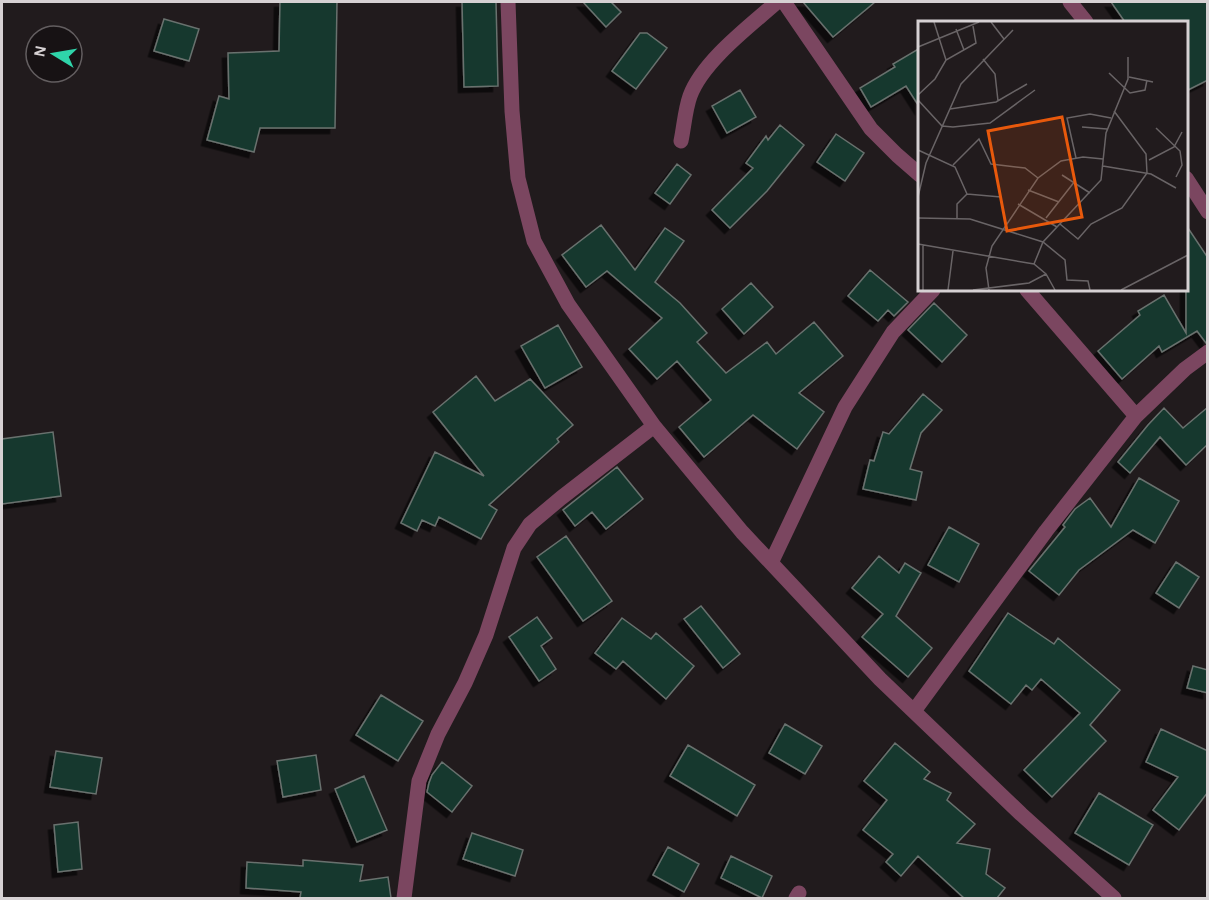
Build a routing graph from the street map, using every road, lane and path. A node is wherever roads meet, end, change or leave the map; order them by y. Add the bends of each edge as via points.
1 (508, 2) edge
2 (777, 2) edge
3 (784, 2) edge
4 (1071, 2) edge
5 (1085, 21) edge
6 (681, 141) dead end
7 (918, 173) edge
8 (1188, 181) edge
9 (1208, 212) edge
10 (932, 291) edge
11 (1028, 291) edge
12 (1208, 352) edge
13 (1136, 416) junction
14 (654, 426) junction
15 (771, 563) junction
16 (914, 711) junction
17 (404, 898) edge
18 (1114, 898) edge

1 - 14 street via 518,178 534,241 568,304
2 - 6 street via 706,68 691,95
3 - 7 street via 871,129
4 - 5 street
8 - 9 street
10 - 15 street via 893,332 845,407
11 - 13 street
12 - 13 street
13 - 16 street
14 - 15 street
14 - 17 street via 530,524 514,548 486,635 419,781
15 - 16 street
16 - 18 street

